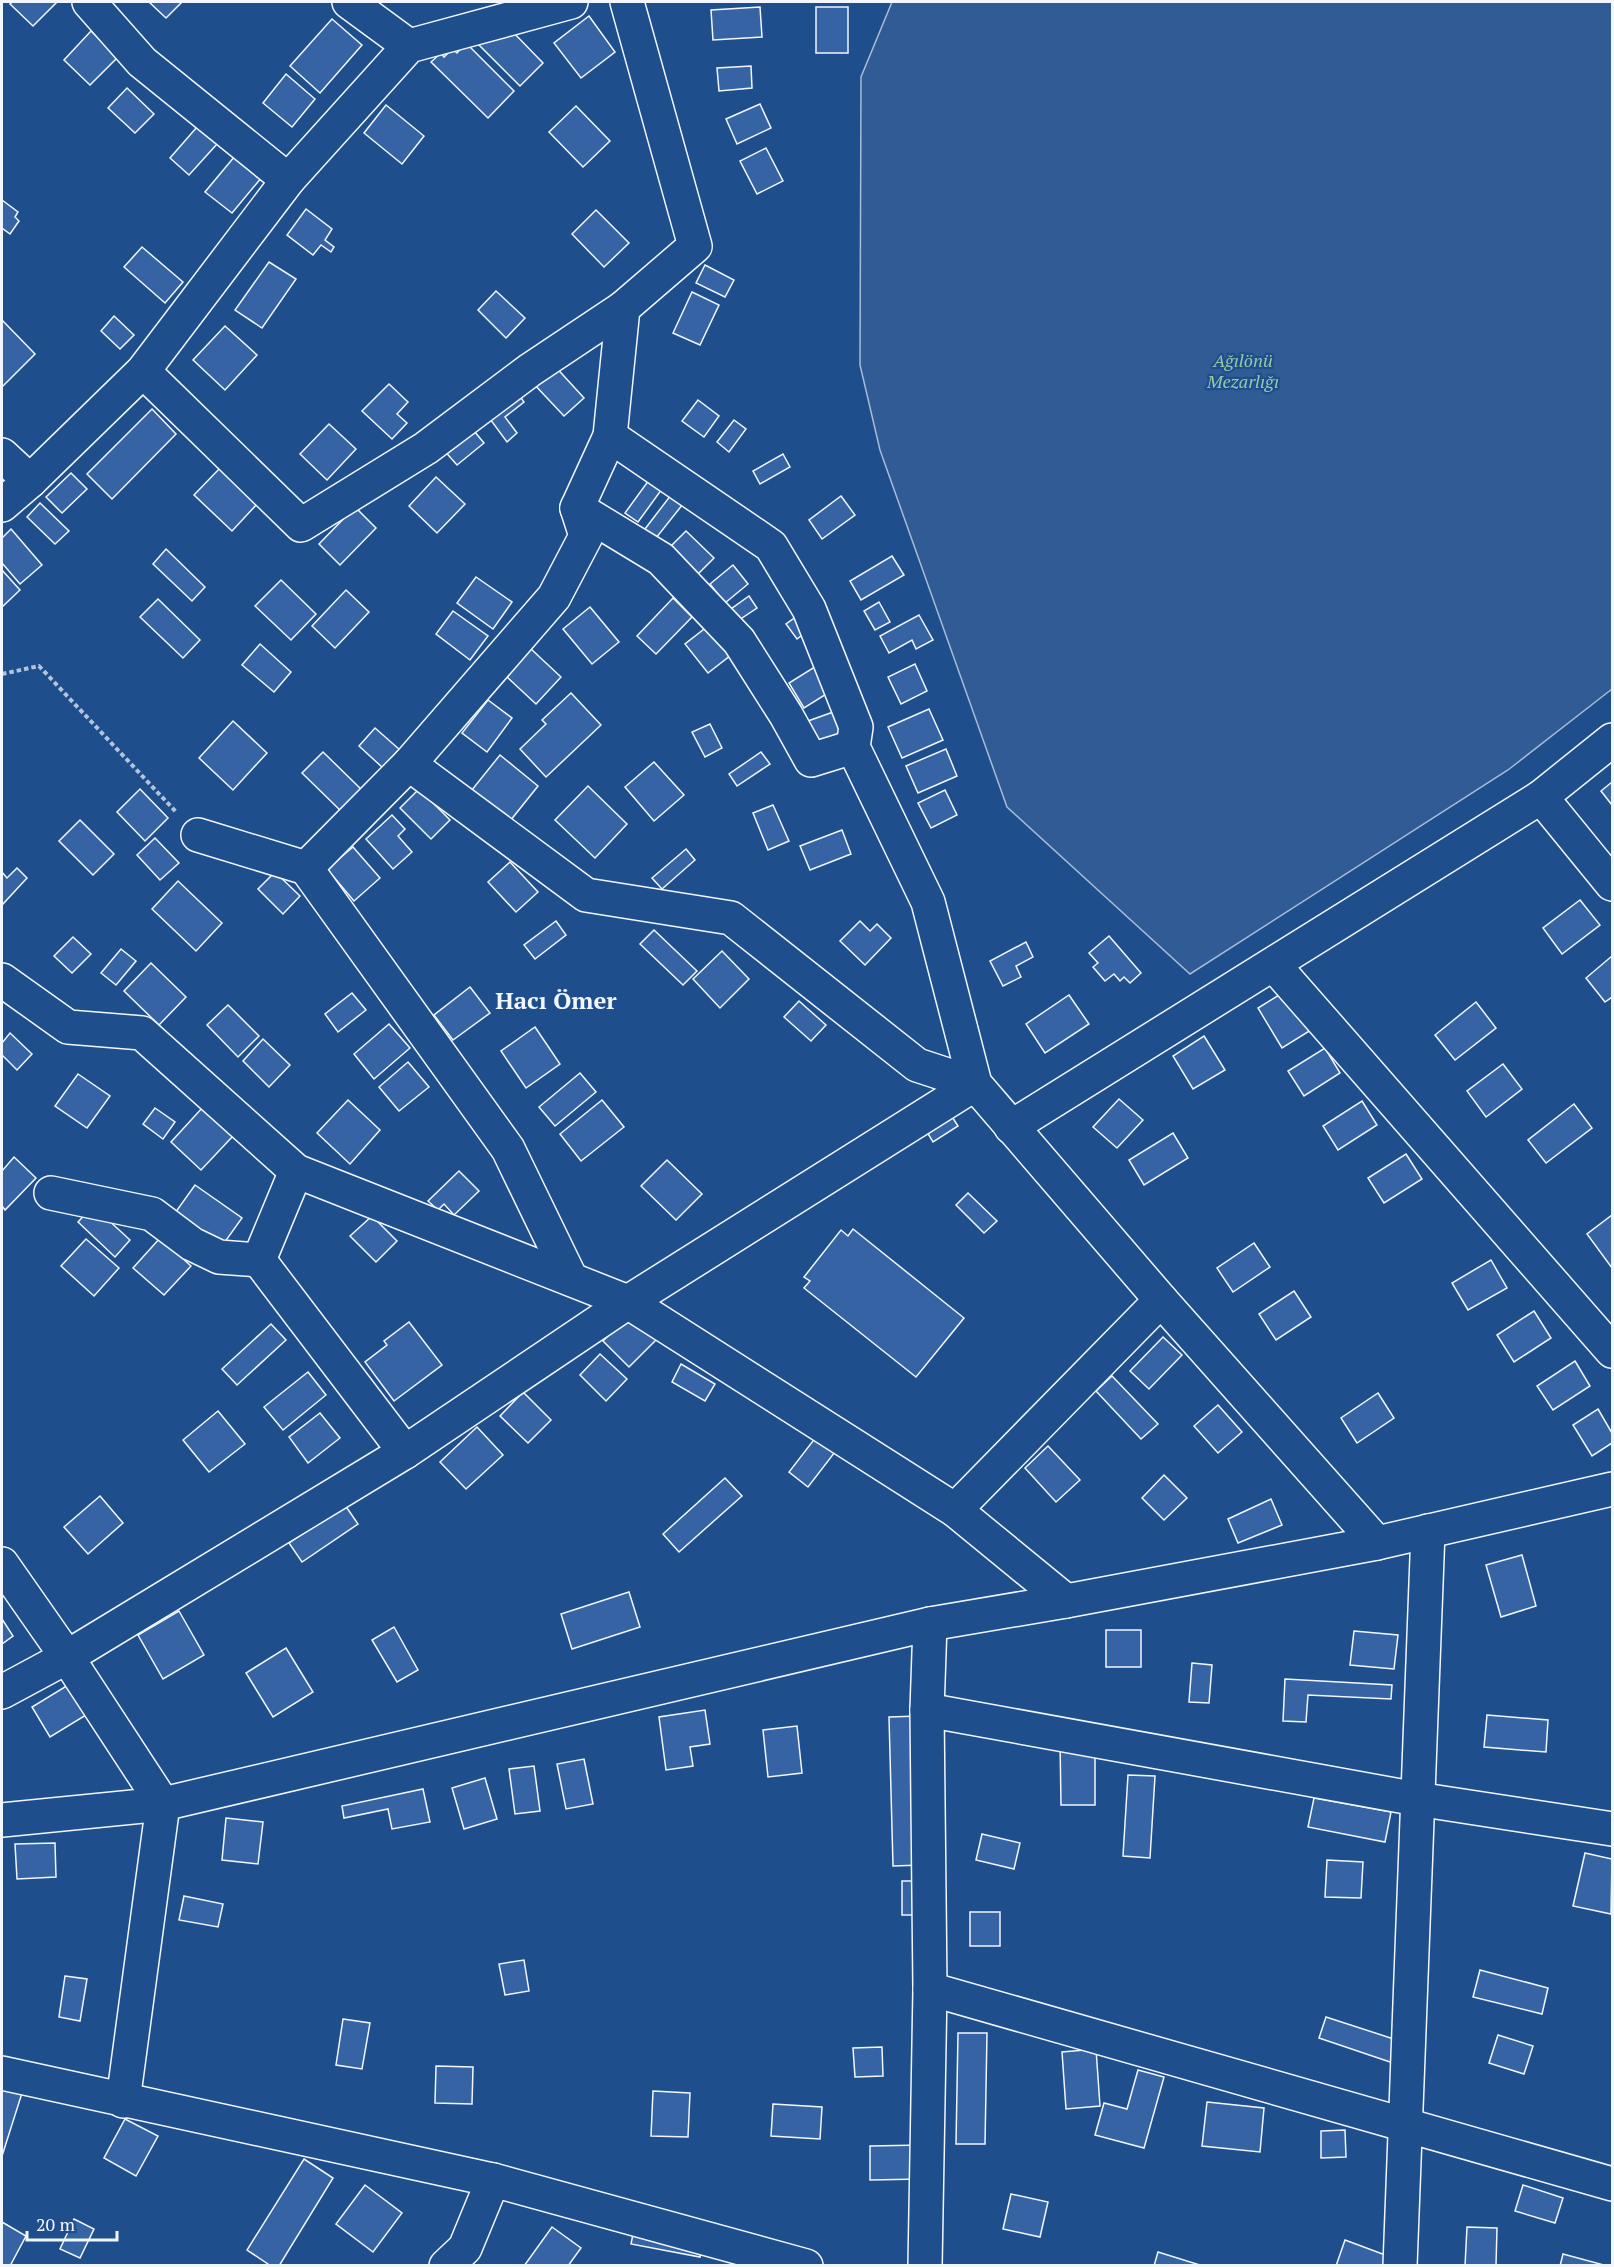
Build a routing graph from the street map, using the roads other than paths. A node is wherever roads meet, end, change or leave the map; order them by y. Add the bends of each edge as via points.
1 (89, 2) edge
2 (349, 2) edge
3 (571, 2) edge
4 (627, 2) edge
5 (409, 46) junction
6 (288, 180) junction
7 (623, 308) junction
8 (143, 371) junction
9 (610, 436) junction
10 (2, 455) edge
11 (30, 481) junction
12 (2, 505) edge
13 (577, 508) junction
14 (1612, 740) edge
15 (853, 747) junction
16 (409, 764) junction
17 (1541, 797) junction
18 (198, 835) road end
19 (306, 868) junction
20 (1612, 884) edge
21 (1274, 965) junction
22 (2, 980) edge
23 (975, 1084) junction
24 (1011, 1127) junction
25 (297, 1171) junction
26 (51, 1193) dead end
27 (259, 1260) junction
28 (571, 1280) junction
29 (1161, 1300) junction
30 (628, 1302) junction
31 (1612, 1351) edge
32 (405, 1452) junction
33 (1612, 1489) edge
34 (955, 1510) junction
35 (1428, 1531) junction
36 (1377, 1543) junction
37 (2, 1564) edge
38 (1066, 1601) junction
39 (930, 1624) junction
40 (67, 1657) junction
41 (2, 1692) edge
42 (927, 1710) junction
43 (1417, 1799) junction
44 (163, 1804) junction
45 (2, 1820) edge
46 (1612, 1829) edge
47 (930, 1989) junction
48 (2, 2073) edge
49 (123, 2101) junction
50 (1406, 2125) junction
51 (493, 2181) junction
52 (1612, 2184) edge
53 (446, 2265) edge
54 (806, 2265) edge
55 (925, 2265) edge
56 (1400, 2265) edge

1 - 6 street via 142,62
2 - 5 street
3 - 5 street
4 - 7 street via 694,246
5 - 6 street
6 - 8 street
7 - 8 street via 530,370 426,448 301,525
7 - 9 street
8 - 11 street
9 - 13 street
9 - 15 street via 771,546 809,609 856,727
10 - 11 street
11 - 12 street
13 - 15 street via 660,559 739,641 811,760
13 - 16 street via 586,536 554,597
14 - 17 street
15 - 23 street via 928,902
16 - 19 street
16 - 23 street via 586,896 731,918 917,1065
17 - 20 street
17 - 21 street
18 - 19 street
19 - 28 street via 508,1149
21 - 24 street
21 - 31 street
22 - 25 street via 68,1027 142,1033
23 - 24 street
23 - 30 street
24 - 29 street
25 - 27 street
25 - 28 street
26 - 27 street via 152,1214 192,1244 219,1257
27 - 32 street
28 - 30 street
29 - 34 street
29 - 36 street
30 - 32 street
30 - 34 street
32 - 40 street
33 - 35 street
34 - 38 street
35 - 36 street
35 - 43 street
36 - 38 street
37 - 40 street
38 - 39 street
39 - 42 street
39 - 44 street
40 - 41 street
40 - 44 street
42 - 43 street
42 - 47 street
43 - 46 street
43 - 50 street
44 - 45 street
44 - 49 street
47 - 50 street
47 - 55 street
48 - 49 street
49 - 51 street
50 - 52 street
50 - 56 street
51 - 53 street via 465,2248
51 - 54 street

